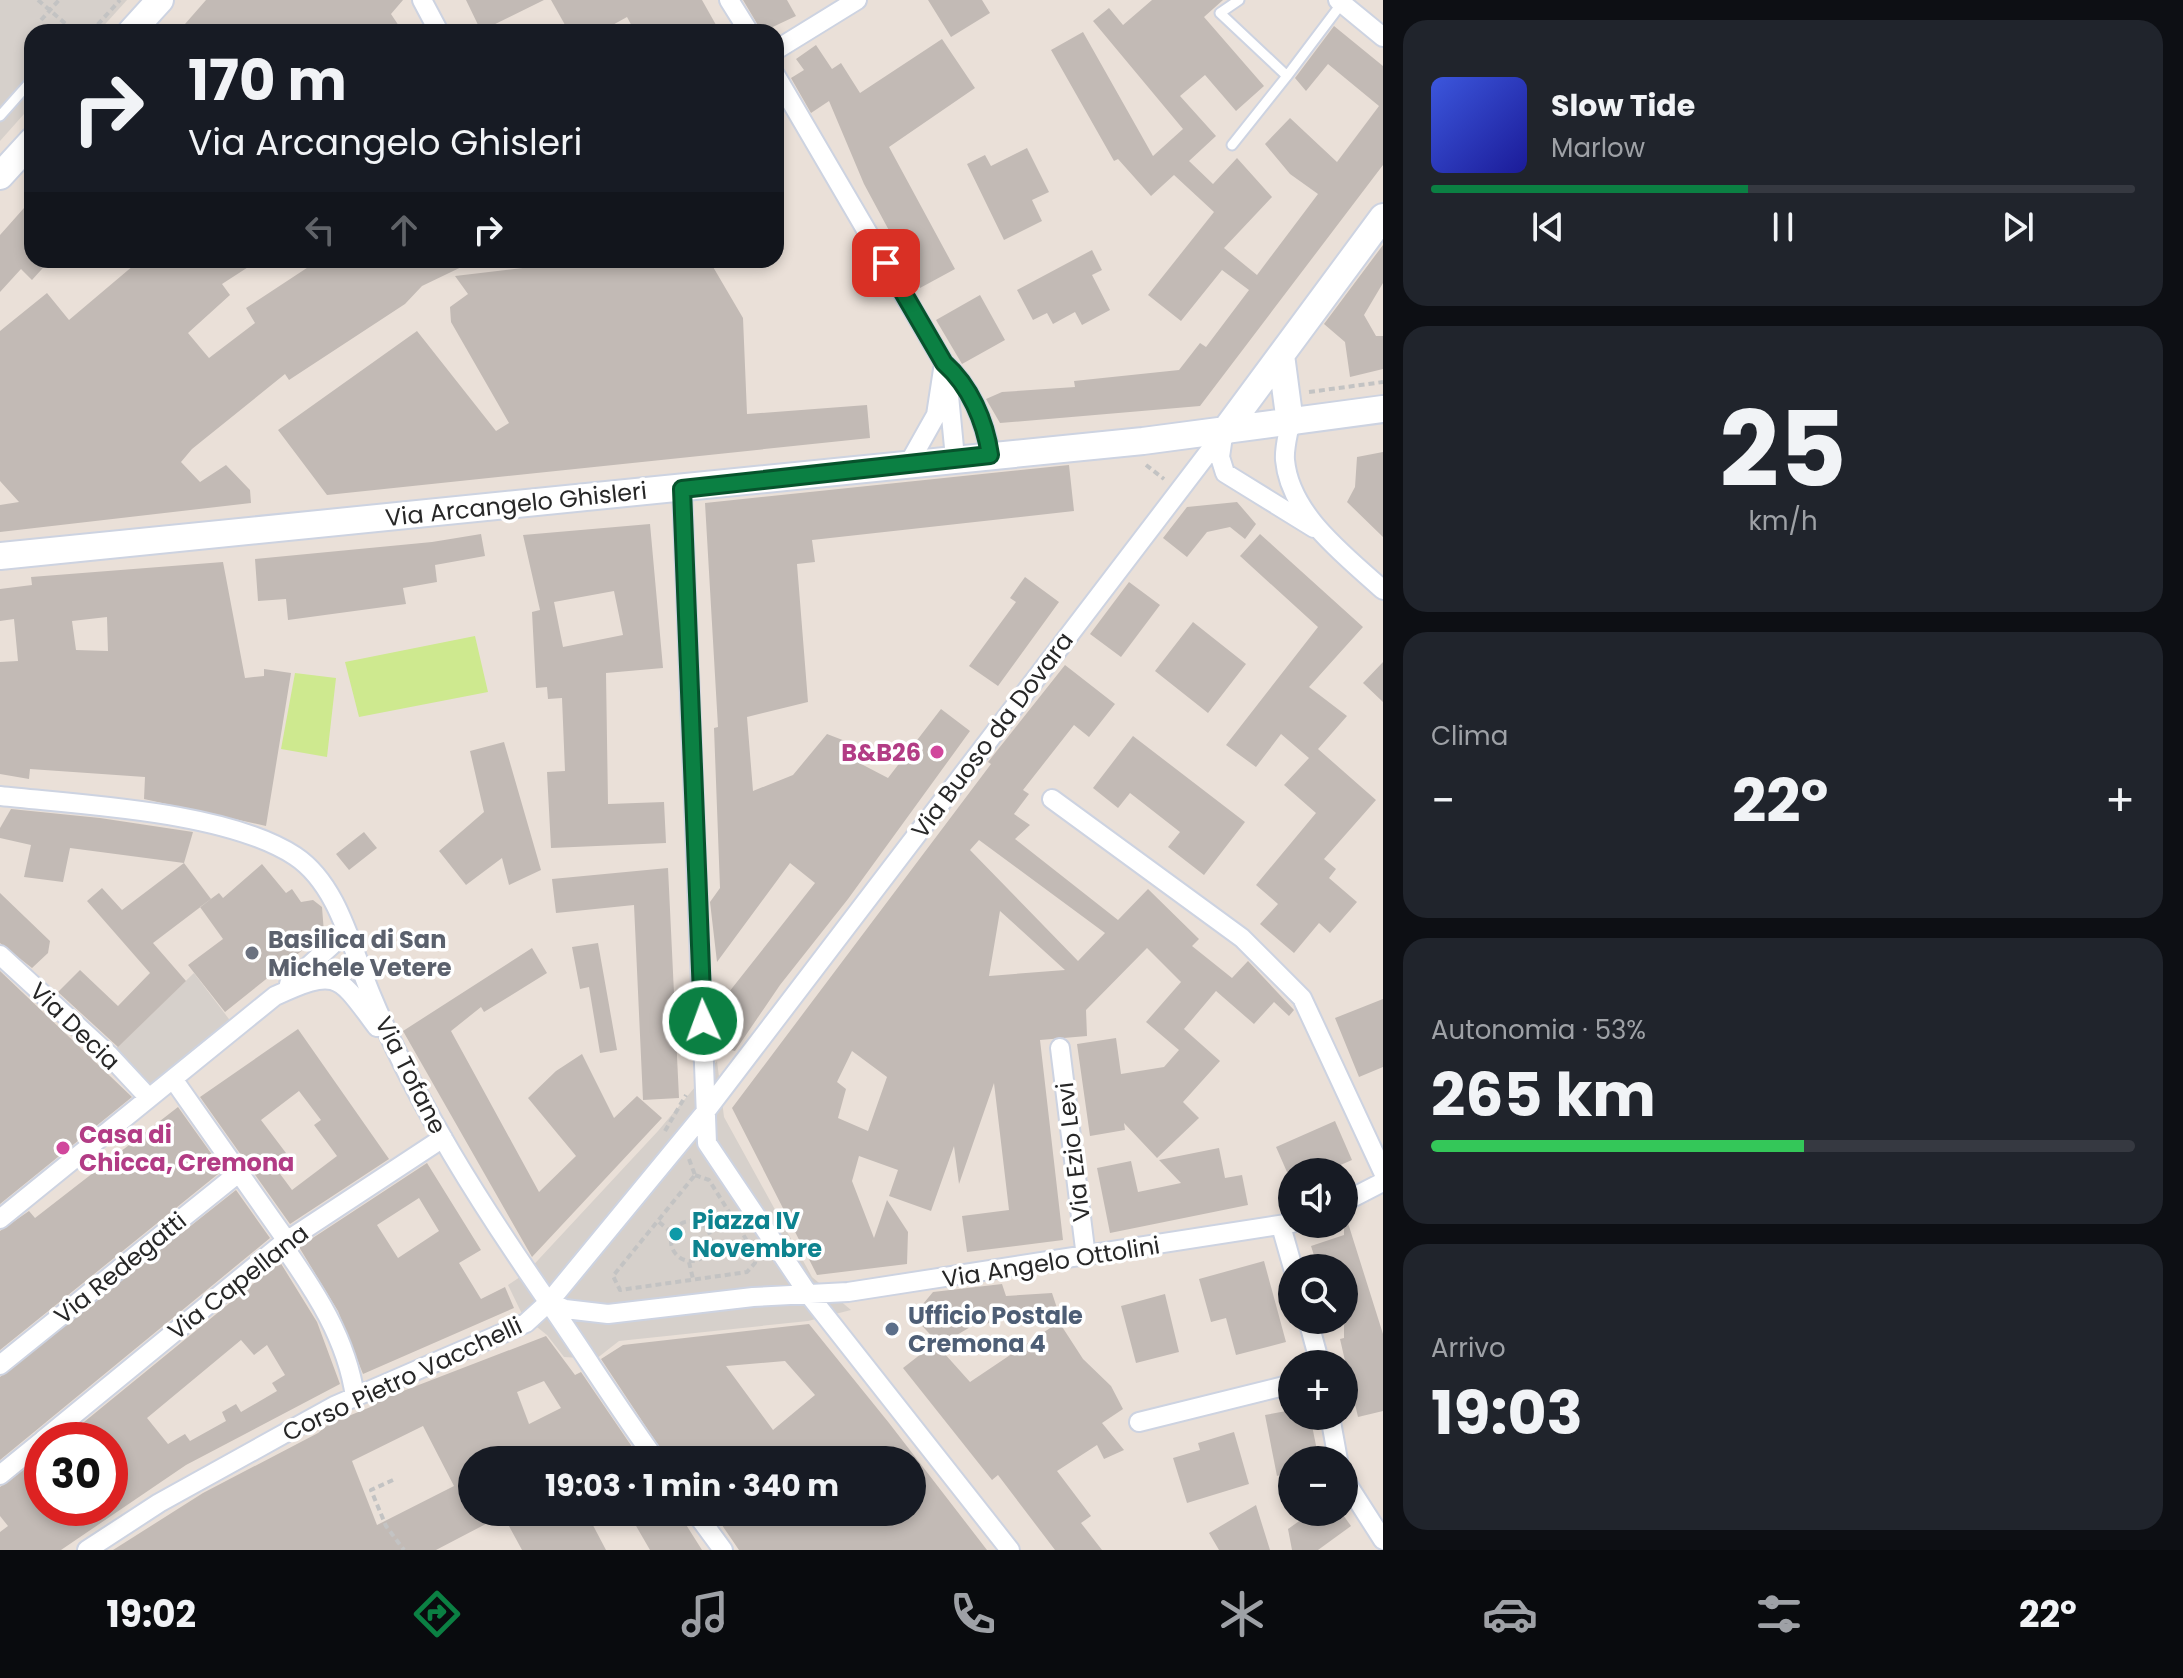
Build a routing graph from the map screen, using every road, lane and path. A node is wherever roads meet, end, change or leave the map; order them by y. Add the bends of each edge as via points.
1 (38, 0) edge
2 (59, 0) edge
3 (120, 0) edge
4 (160, 0) edge
5 (422, 0) edge
6 (729, 0) edge
7 (857, 0) edge
8 (1239, 0) edge
9 (1340, 2) edge
10 (50, 10) junction
11 (41, 20) dead end
12 (66, 24) edge
13 (98, 24) edge
14 (138, 24) edge
15 (435, 24) edge
16 (744, 24) edge
17 (1383, 37) edge
18 (784, 45) edge
19 (1287, 76) junction
20 (784, 90) edge
21 (24, 91) edge
22 (0, 116) edge
23 (1232, 145) dead end
24 (24, 150) edge
25 (0, 176) edge
26 (1383, 217) edge
27 (1281, 355) junction
28 (944, 363) junction
29 (1383, 382) edge
30 (1315, 392) dead end
31 (1383, 409) edge
32 (1290, 423) junction
33 (1224, 432) junction
34 (990, 455) junction
35 (955, 458) junction
36 (909, 463) junction
37 (682, 489) junction
38 (1323, 534) junction
39 (0, 556) edge
40 (1383, 590) edge
41 (0, 796) edge
42 (1052, 799) dead end
43 (345, 933) junction
44 (0, 955) edge
45 (275, 996) junction
46 (1060, 1048) dead end
47 (395, 1052) junction
48 (173, 1079) junction
49 (149, 1098) junction
50 (703, 1115) junction
51 (443, 1138) junction
52 (241, 1171) junction
53 (1383, 1172) edge
54 (1383, 1182) edge
55 (1358, 1195) edge
56 (731, 1216) junction
57 (0, 1219) edge
58 (658, 1221) junction
59 (1278, 1225) edge
60 (706, 1229) junction
61 (672, 1233) junction
62 (285, 1242) junction
63 (1086, 1257) junction
64 (689, 1262) junction
65 (694, 1280) junction
66 (809, 1295) junction
67 (549, 1302) junction
68 (0, 1365) edge
69 (1278, 1387) edge
70 (355, 1397) junction
71 (64, 1422) edge
72 (1139, 1422) dead end
73 (646, 1446) edge
74 (24, 1455) edge
75 (0, 1475) edge
76 (393, 1480) dead end
77 (1358, 1501) edge
78 (705, 1526) edge
79 (1383, 1540) edge
80 (87, 1550) edge
81 (404, 1550) edge
82 (723, 1550) edge
83 (1010, 1550) edge

1 - 10 path
2 - 10 path
3 - 13 path
4 - 14 main road
5 - 15 street
6 - 16 street
7 - 18 street
8 - 19 lane via 1220,13
9 - 17 street
9 - 19 lane
10 - 11 path
10 - 12 path
19 - 23 lane
20 - 28 street
21 - 22 lane
24 - 25 main road
26 - 27 main road, Via Buoso da Dovara
27 - 32 main road
27 - 33 main road, Via Buoso da Dovara
28 - 34 street via 956,373 978,412
28 - 35 street
28 - 36 street via 936,415
29 - 30 path
31 - 32 main road, Via Arcangelo Ghisleri
32 - 33 main road, Via Arcangelo Ghisleri
32 - 38 street via 1285,461 1292,491
33 - 34 main road, Via Arcangelo Ghisleri
33 - 38 street via 1220,457 1225,473
33 - 50 street, Via Buoso da Dovara
34 - 35 main road, Via Arcangelo Ghisleri
35 - 36 main road, Via Arcangelo Ghisleri
36 - 37 main road, Via Arcangelo Ghisleri
37 - 39 main road, Via Arcangelo Ghisleri
37 - 50 street
38 - 40 street
41 - 43 street, Via Tofane via 162,814 259,837 309,869 338,908
42 - 53 street via 1242,938 1302,998
43 - 45 street
43 - 47 street, Via Tofane
44 - 49 street, Via Decia
45 - 47 street via 305,982 342,982
45 - 48 street
46 - 63 street, Via Ezio Levi
47 - 51 street, Via Tofane
48 - 49 street
48 - 52 street
49 - 57 street
50 - 66 street via 707,1143
50 - 67 street
51 - 62 street, Via Capellana
51 - 67 street, Via Tofane
52 - 62 street
52 - 68 street, Via Redegatti
54 - 55 street
56 - 58 path via 709,1180 695,1175
56 - 60 path
56 - 65 path via 756,1255 755,1263 747,1272
58 - 61 path
58 - 65 path via 613,1276 615,1285 620,1290
59 - 63 street, Via Angelo Ottolini
60 - 61 path via 689,1221
60 - 64 path via 710,1248
61 - 64 path via 673,1252
62 - 70 street via 322,1300 353,1378
62 - 71 street, Via Capellana
63 - 66 street, Via Angelo Ottolini
64 - 65 path
66 - 67 street via 608,1314
66 - 83 street
67 - 70 street, Corso Pietro Vacchelli via 526,1323
67 - 73 street, Via Tofane
69 - 72 street
70 - 80 street, Corso Pietro Vacchelli via 159,1503
74 - 75 street, Via Capellana
76 - 81 path via 371,1490 386,1526
77 - 79 street
78 - 82 street

